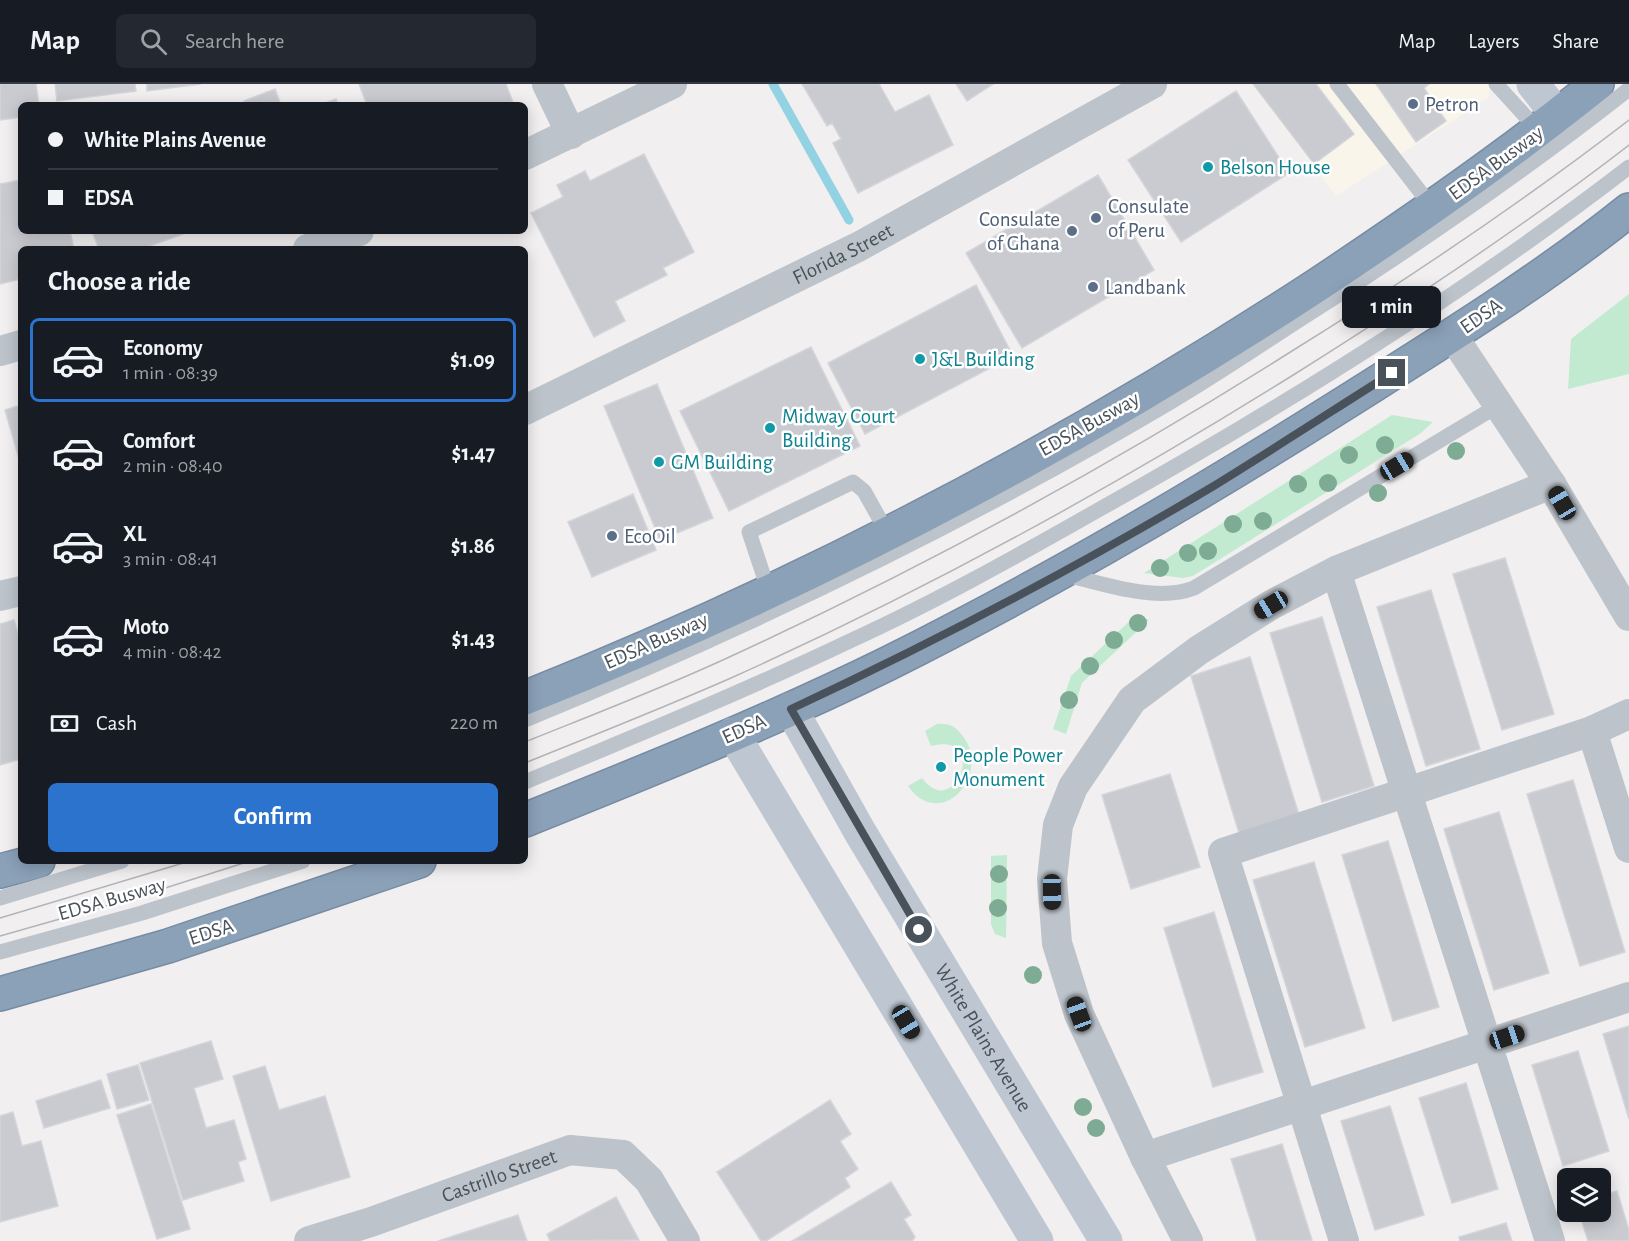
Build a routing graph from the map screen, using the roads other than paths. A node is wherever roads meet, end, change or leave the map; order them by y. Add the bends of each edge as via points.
1 (548, 84) edge
2 (672, 84) edge
3 (1152, 84) edge
4 (1496, 84) edge
5 (1533, 84) edge
6 (1597, 84) edge
7 (1343, 86) edge
8 (1629, 89) edge
9 (1548, 123) junction
10 (571, 134) junction
11 (528, 154) edge
12 (1629, 167) edge
13 (1432, 207) junction
14 (1629, 210) edge
15 (350, 234) edge
16 (316, 246) edge
17 (1452, 335) junction
18 (18, 346) edge
19 (0, 351) edge
20 (1499, 405) junction
21 (528, 409) edge
22 (1551, 484) junction
23 (888, 534) junction
24 (1336, 571) junction
25 (1057, 573) junction
26 (18, 592) edge
27 (769, 592) junction
28 (0, 596) edge
29 (1629, 616) edge
30 (528, 697) edge
31 (791, 709) junction
32 (1629, 714) edge
33 (528, 719) edge
34 (1592, 732) junction
35 (733, 734) junction
36 (528, 781) edge
37 (1408, 794) junction
38 (528, 819) edge
39 (1629, 848) edge
40 (27, 864) edge
41 (112, 864) edge
42 (294, 864) edge
43 (410, 864) edge
44 (0, 871) edge
45 (0, 898) edge
46 (0, 952) edge
47 (0, 994) edge
48 (1629, 997) edge
49 (1486, 1044) junction
50 (1302, 1105) junction
51 (1146, 1157) junction
52 (309, 1241) edge
53 (685, 1241) edge
54 (1037, 1241) edge
55 (1106, 1241) edge
56 (1188, 1241) edge
57 (1344, 1241) edge
58 (1550, 1241) edge

1 - 10 street
2 - 10 street
3 - 21 street, Florida Street via 858,247
4 - 9 lane
5 - 9 street
6 - 9 highway
7 - 13 lane
8 - 33 lane, EDSA Busway via 1458,216 1170,403 1004,496 828,584
9 - 13 highway
10 - 11 street
12 - 36 lane via 1371,347 1201,453 855,639
13 - 23 highway via 1208,355 1029,459
14 - 17 highway, EDSA
15 - 16 street
17 - 20 street
17 - 25 highway, EDSA via 1211,487
18 - 19 street
20 - 22 street
20 - 25 lane via 1194,588 1176,594 1156,594
22 - 24 street
22 - 29 street
23 - 27 highway
23 - 27 lane via 864,491 853,483 749,532
24 - 37 street
24 - 51 street via 1271,605 1199,650 1132,700 1073,787 1058,825 1052,879 1059,951 1079,1014
25 - 31 highway, EDSA via 887,664
26 - 28 street
27 - 30 highway
31 - 35 highway, EDSA
31 - 55 street, White Plains Avenue via 860,832
32 - 34 street
34 - 37 street
34 - 39 street
35 - 38 highway, EDSA
35 - 54 street
37 - 49 street
37 - 50 street via 1223,853
40 - 44 highway
41 - 45 lane, EDSA Busway
42 - 46 lane, EDSA Busway via 142,913
43 - 47 highway, EDSA via 168,946
48 - 49 street
49 - 50 street
49 - 58 street
50 - 51 street
50 - 57 street
51 - 56 street
52 - 53 street, Castrillo Street via 570,1150 623,1155 649,1180

